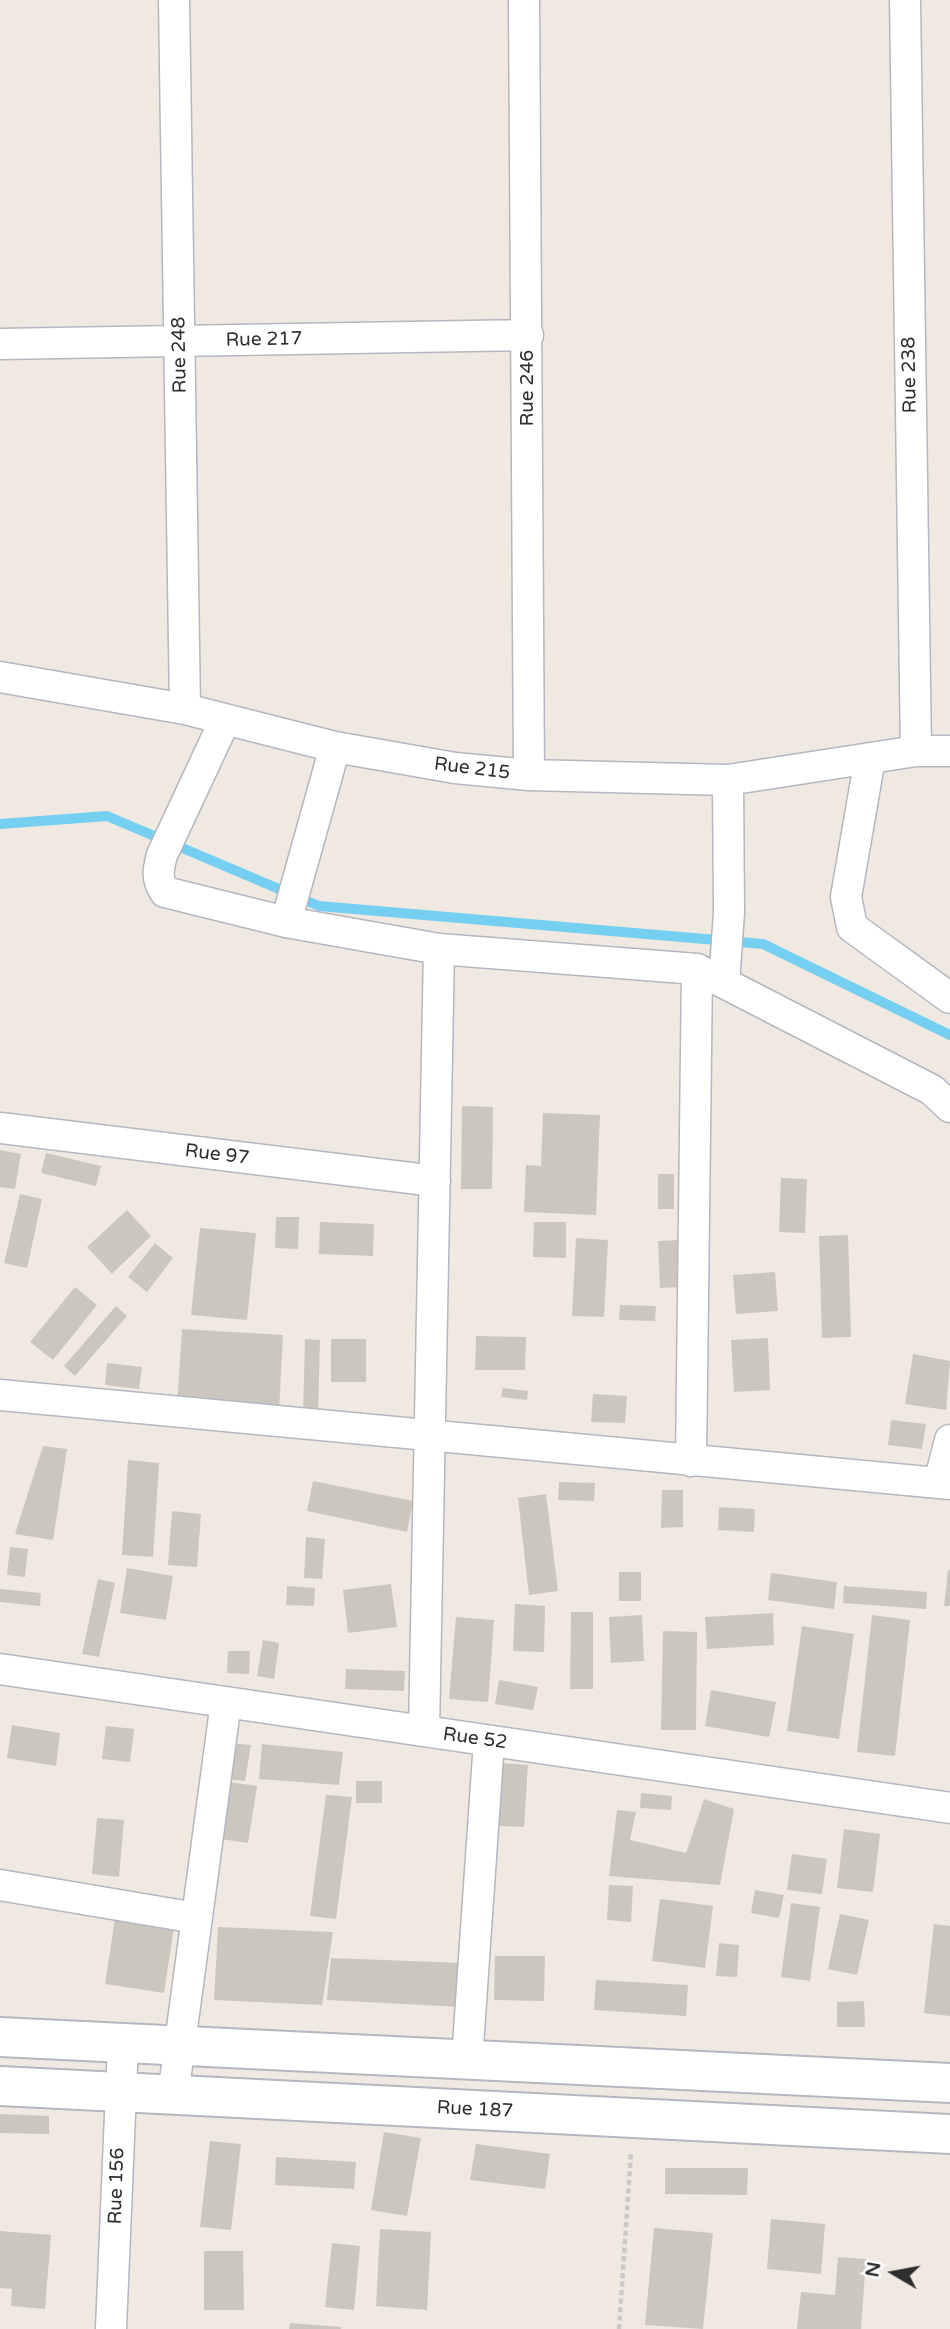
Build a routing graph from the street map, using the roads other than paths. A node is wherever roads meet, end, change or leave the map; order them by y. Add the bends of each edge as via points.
1 (174, 0) edge
2 (524, 0) edge
3 (905, 0) edge
4 (528, 335) junction
5 (179, 341) junction
6 (0, 344) edge
7 (0, 677) edge
8 (185, 709) junction
9 (225, 720) junction
10 (335, 747) junction
11 (916, 751) junction
12 (950, 751) edge
13 (870, 758) junction
14 (529, 775) junction
15 (728, 780) junction
16 (291, 903) junction
17 (439, 949) junction
18 (697, 969) junction
19 (724, 983) junction
20 (950, 998) edge
21 (950, 1107) edge
22 (0, 1129) edge
23 (435, 1181) junction
24 (0, 1395) edge
25 (429, 1436) junction
26 (950, 1440) edge
27 (691, 1461) junction
28 (944, 1483) edge
29 (0, 1669) edge
30 (226, 1702) junction
31 (425, 1731) junction
32 (489, 1741) junction
33 (950, 1808) edge
34 (0, 1885) edge
35 (197, 1918) junction
36 (0, 2037) edge
37 (123, 2043) junction
38 (179, 2046) junction
39 (467, 2060) junction
40 (950, 2083) edge
41 (0, 2086) edge
42 (121, 2092) junction
43 (173, 2095) junction
44 (950, 2134) edge
45 (111, 2329) edge

1 - 5 street, Rue 248
2 - 4 street, Rue 246
3 - 11 street, Rue 238
4 - 5 street, Rue 217
4 - 14 street, Rue 246
5 - 6 street, Rue 217
5 - 8 street, Rue 248
7 - 8 street, Rue 215
8 - 9 street, Rue 215
9 - 10 street, Rue 215
9 - 16 street via 162,855 159,883 165,892
10 - 14 street, Rue 215 via 455,768
10 - 16 street
11 - 12 street, Rue 215
11 - 13 street, Rue 215
13 - 15 street, Rue 215
13 - 20 street via 846,897 852,927
14 - 15 street, Rue 215
15 - 19 street via 729,912
16 - 17 street
17 - 18 street
17 - 23 street
18 - 19 street
18 - 27 street
19 - 21 street via 932,1090
22 - 23 street, Rue 97
23 - 25 street
24 - 25 street
25 - 27 street
25 - 31 street
26 - 28 street
27 - 28 street
29 - 30 street, Rue 52
30 - 31 street, Rue 52
30 - 35 street
31 - 32 street, Rue 52
32 - 33 street, Rue 52
32 - 39 street
34 - 35 street
35 - 38 street
36 - 37 street
37 - 38 street
37 - 42 street, Rue 156
38 - 39 street
38 - 43 street
39 - 40 street
41 - 42 street, Rue 187
42 - 43 street, Rue 187
42 - 45 street, Rue 156
43 - 44 street, Rue 187

